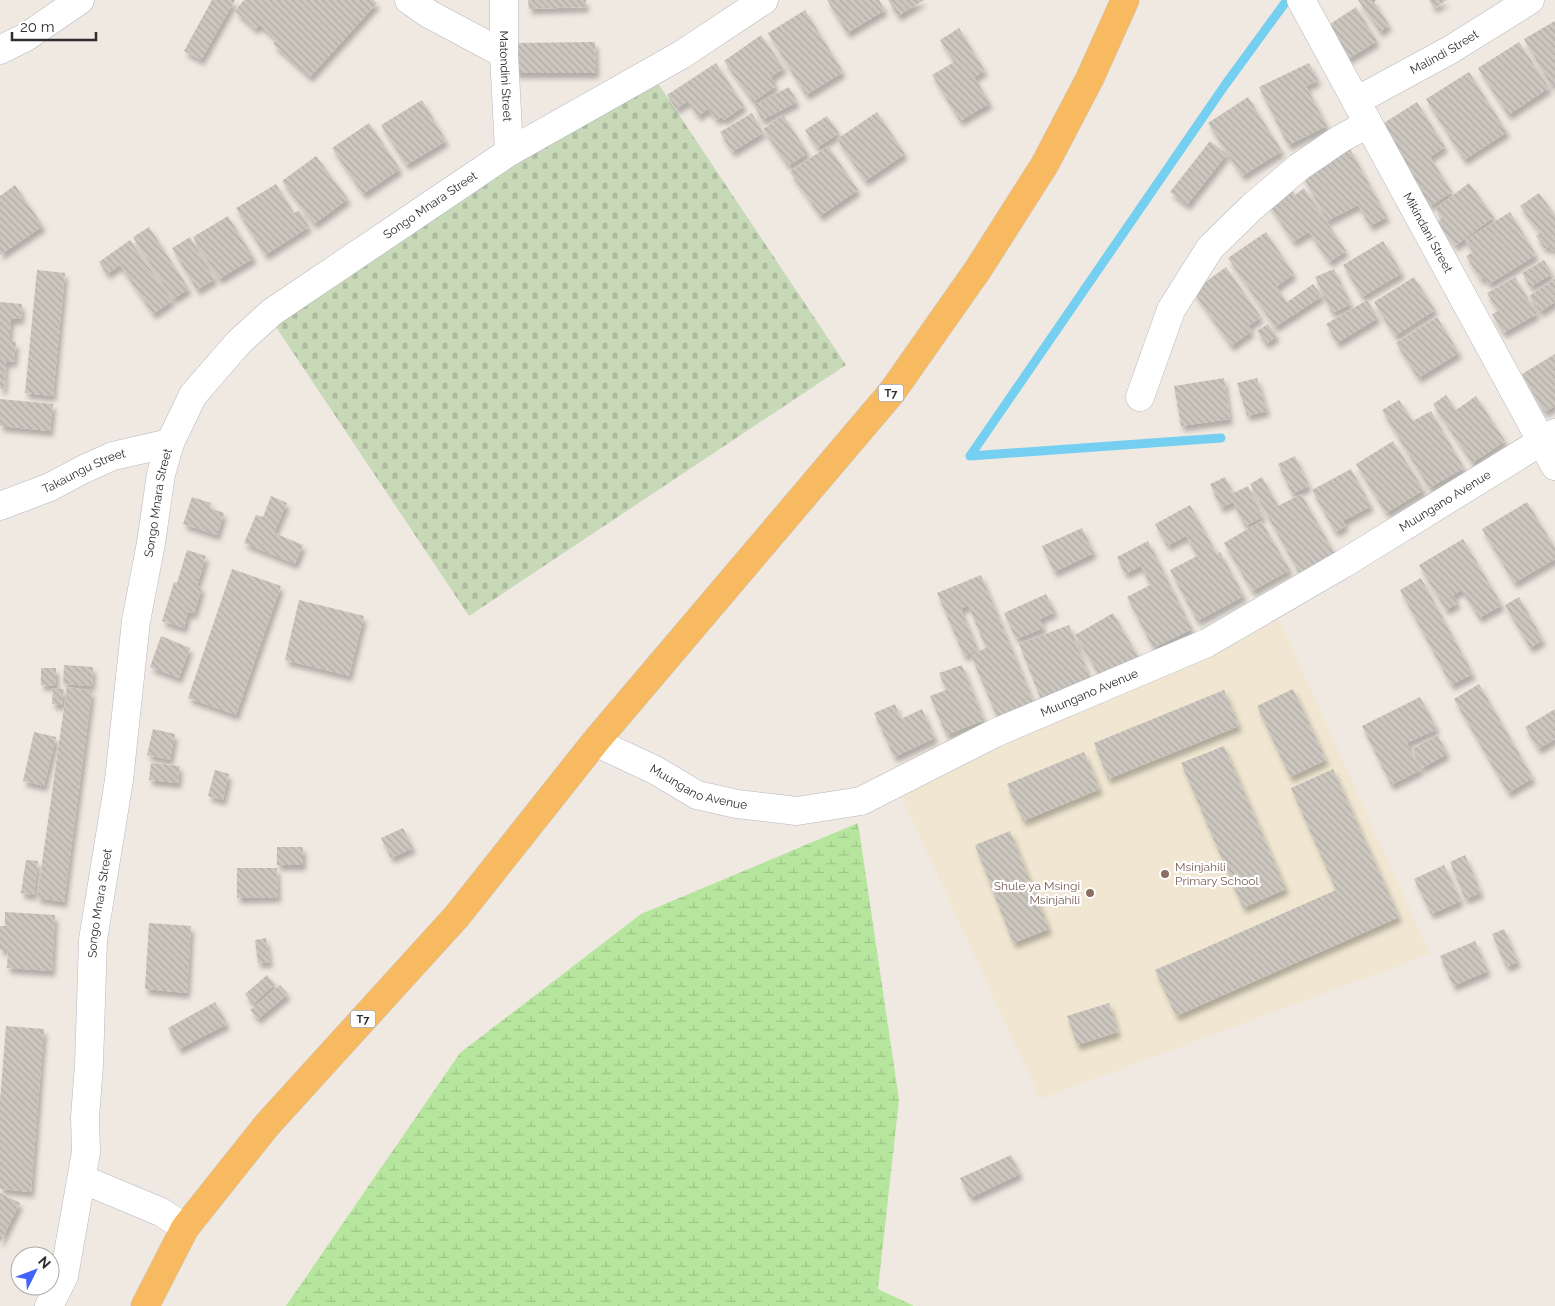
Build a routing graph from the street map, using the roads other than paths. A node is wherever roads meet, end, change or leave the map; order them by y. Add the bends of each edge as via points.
1 (80, 0) edge
2 (409, 0) edge
3 (504, 0) edge
4 (764, 0) edge
5 (1125, 0) edge
6 (1301, 0) edge
7 (1530, 0) edge
8 (0, 50) edge
9 (504, 54) junction
10 (1356, 101) junction
11 (1368, 124) junction
12 (508, 152) junction
13 (1140, 397) dead end
14 (1548, 437) edge
15 (170, 443) junction
16 (1555, 466) edge
17 (0, 506) edge
18 (595, 742) junction
19 (82, 1179) junction
20 (185, 1228) junction
21 (49, 1306) edge
22 (145, 1306) edge

1 - 8 street
2 - 9 street
3 - 9 street, Matondini Street
4 - 12 street, Songo Mnara Street via 682,55
5 - 18 highway, T7 via 1090,78 1045,164 979,268 892,392
6 - 10 street, Mikindani Street
7 - 10 street, Malindi Street via 1450,50
9 - 12 street, Matondini Street
10 - 11 street, Mikindani Street
11 - 13 street via 1299,168 1210,248 1171,310
11 - 14 street, Mikindani Street
12 - 15 street, Songo Mnara Street via 272,312 239,342 192,395
14 - 16 street, Mikindani Street
14 - 18 street, Muungano Avenue via 1344,564 1207,643 995,733 861,802 797,811 737,804 697,795 655,770
15 - 17 street, Takaungu Street via 113,456 50,487
15 - 19 street, Songo Mnara Street via 161,474 136,620 119,780 93,940 86,1152
18 - 20 highway, T7 via 457,916 267,1125
19 - 20 street via 161,1212
19 - 21 street, Songo Mnara Street via 64,1276
20 - 22 highway, T7

